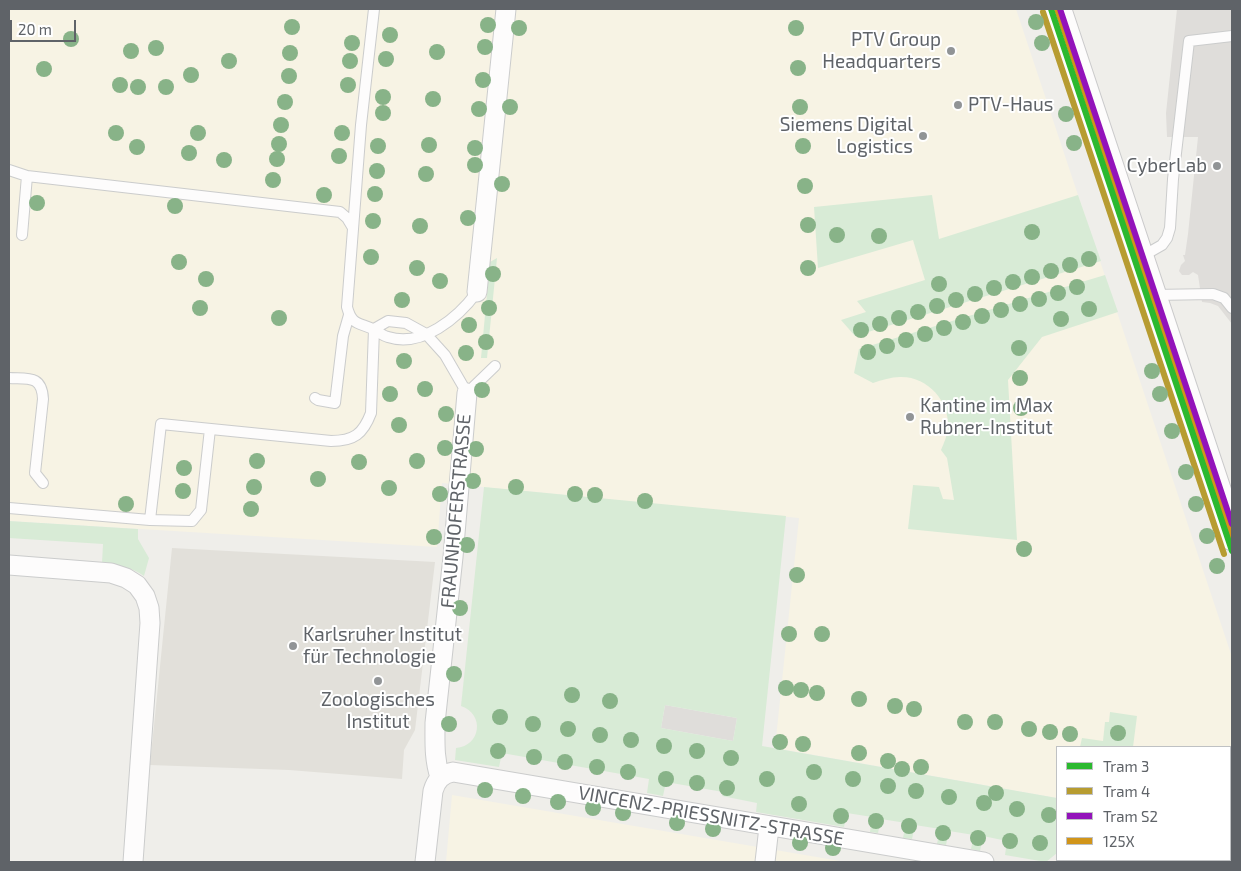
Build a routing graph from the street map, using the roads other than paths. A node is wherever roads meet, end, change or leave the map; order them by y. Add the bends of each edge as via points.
1 (374, 9) edge
2 (506, 9) edge
3 (1057, 9) edge
4 (1232, 36) edge
5 (9, 170) edge
6 (27, 176) junction
7 (353, 228) junction
8 (22, 235) dead end
9 (1140, 257) junction
10 (477, 292) joint
11 (1152, 295) junction
12 (1232, 308) edge
13 (349, 315) junction
14 (374, 329) junction
15 (426, 334) junction
16 (495, 366) dead end
17 (9, 378) edge
18 (468, 393) junction
19 (315, 398) dead end
20 (210, 429) junction
21 (43, 483) dead end
22 (9, 508) edge
23 (150, 520) junction
24 (1232, 532) edge
25 (9, 566) edge
26 (440, 777) junction
27 (769, 826) junction
28 (133, 862) edge
29 (425, 862) edge
30 (765, 862) edge
31 (984, 862) edge

1 - 7 lane
2 - 10 street
3 - 9 main road
4 - 9 lane via 1189,41 1170,228 1162,245
5 - 6 lane
6 - 7 lane via 340,212
6 - 8 lane
7 - 13 lane
9 - 11 main road
10 - 15 lane via 451,320
11 - 12 lane via 1213,294 1224,298
11 - 24 main road
13 - 14 lane via 357,324
13 - 19 lane via 343,336 335,403
14 - 15 lane via 387,337 400,339
14 - 15 lane via 388,320 406,323
14 - 20 lane via 371,413 361,432 353,438 331,441
15 - 18 lane via 445,355
16 - 18 lane
17 - 21 lane via 31,379 42,388 35,474
18 - 26 street, FRAUNHOFERSTRASSE via 435,723 435,755
20 - 23 lane via 201,510 192,521
20 - 23 lane via 161,424
22 - 23 lane
25 - 28 street via 111,572 137,585 145,596 150,623
26 - 27 street, VINCENZ-PRIESSNITZ-STRASSE via 460,772
26 - 29 street via 433,791
27 - 30 street
27 - 31 street, VINCENZ-PRIESSNITZ-STRASSE

